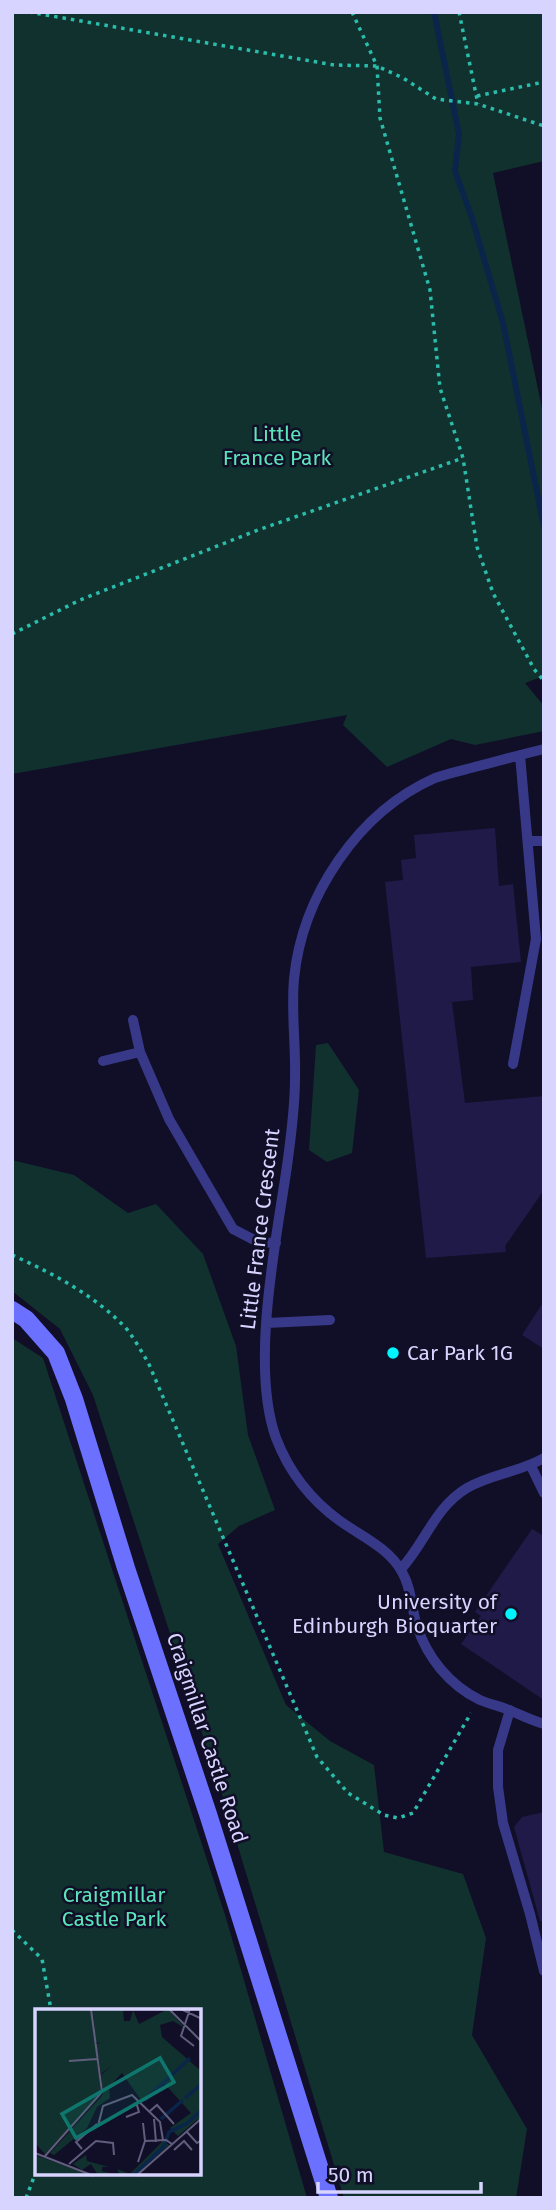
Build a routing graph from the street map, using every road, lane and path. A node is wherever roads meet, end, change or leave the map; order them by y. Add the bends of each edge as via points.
1 (29, 12) edge
2 (352, 12) edge
3 (459, 12) edge
4 (377, 66) junction
5 (544, 82) edge
6 (477, 96) junction
7 (478, 104) junction
8 (544, 126) edge
9 (463, 458) junction
10 (12, 634) edge
11 (544, 681) edge
12 (544, 749) edge
13 (520, 755) junction
14 (528, 841) junction
15 (544, 841) edge
16 (133, 1020) dead end
17 (139, 1052) junction
18 (103, 1061) dead end
19 (513, 1064) dead end
20 (276, 1243) junction
21 (13, 1254) edge
22 (12, 1310) edge
23 (330, 1320) dead end
24 (267, 1323) junction
25 (544, 1458) edge
26 (531, 1466) junction
27 (544, 1493) edge
28 (401, 1569) junction
29 (479, 1699) junction
30 (510, 1710) junction
31 (544, 1724) edge
32 (12, 1930) edge
33 (544, 1971) edge
34 (51, 2009) edge
35 (35, 2174) edge
36 (26, 2198) edge
37 (329, 2198) edge

1 - 4 path via 334,65
2 - 4 path
3 - 6 path
4 - 7 path via 436,99
4 - 9 path via 380,118 429,290 440,388
5 - 6 path
6 - 7 path
7 - 8 path
9 - 10 path via 232,540 80,600
9 - 11 path via 477,547 493,593
12 - 13 lane, Little France Crescent
13 - 14 lane
13 - 20 lane, Little France Crescent via 437,777 404,794 355,838 322,888 300,946 294,978 291,1140
14 - 15 lane
14 - 19 lane via 537,939
16 - 17 lane
17 - 18 lane
17 - 20 lane via 169,1119 233,1229 258,1242
20 - 24 lane, Little France Crescent
21 - 29 path via 55,1274 124,1326 148,1362 317,1757 348,1793 384,1815 398,1818 413,1813
22 - 37 street, Craigmillar Castle Road via 56,1353 74,1399
23 - 24 lane
24 - 28 lane, Little France Crescent via 265,1386 275,1436 291,1469 314,1500 379,1546
25 - 26 lane
26 - 27 lane
26 - 28 lane via 488,1477 464,1490 446,1505
28 - 29 lane, Little France Crescent via 426,1650 446,1675
29 - 30 lane, Little France Crescent
30 - 31 lane, Little France Crescent
30 - 33 lane via 498,1751 498,1787 503,1823
32 - 34 path via 41,1959
35 - 36 path

